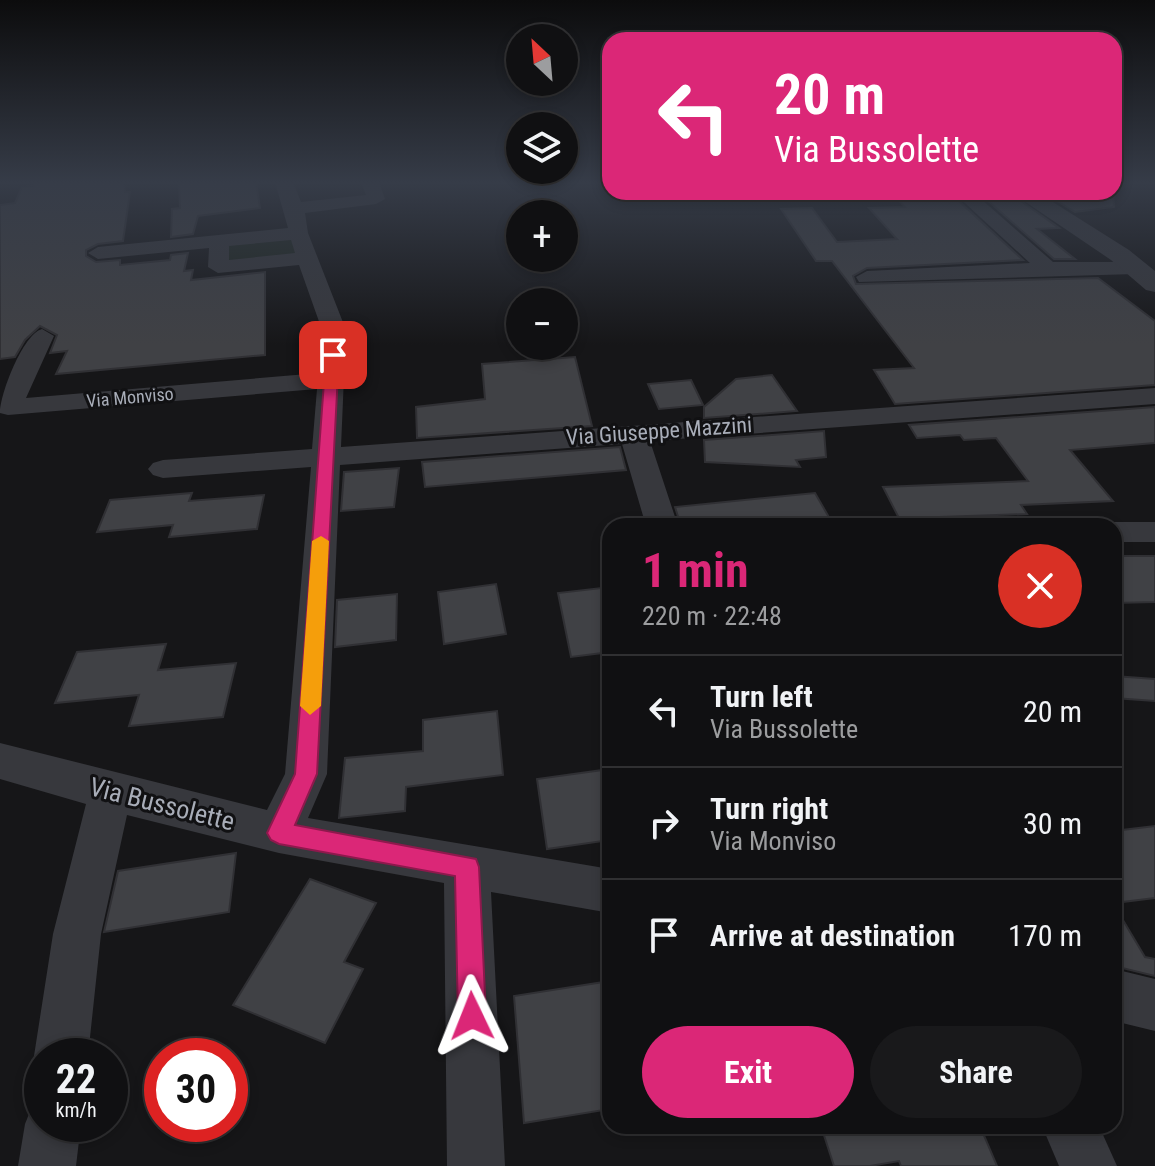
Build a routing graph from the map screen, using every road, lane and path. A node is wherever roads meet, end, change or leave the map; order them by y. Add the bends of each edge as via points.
1 (239, 236) edge
2 (297, 236) edge
3 (1012, 236) edge
4 (1087, 236) edge
5 (227, 240) junction
6 (98, 253) dead end
7 (307, 258) junction
8 (1048, 268) junction
9 (1145, 276) edge
10 (867, 277) dead end
11 (42, 336) dead end
12 (331, 380) junction
13 (1155, 396) edge
14 (633, 432) junction
15 (326, 455) junction
16 (163, 469) dead end
17 (660, 518) edge
18 (1122, 532) edge
19 (1155, 532) edge
20 (0, 761) edge
21 (110, 792) junction
22 (279, 833) junction
23 (467, 867) junction
24 (602, 890) edge
25 (1122, 997) edge
26 (1155, 1005) edge
27 (63, 1038) edge
28 (1074, 1134) edge
29 (50, 1142) edge
30 (47, 1166) edge
31 (476, 1166) edge
32 (1088, 1166) edge

1 - 5 street
2 - 7 street
3 - 8 street
4 - 9 street
5 - 6 street
5 - 7 street via 218,267
7 - 12 street via 334,330
8 - 9 street
8 - 10 street
11 - 12 street, Via Monviso via 8,407
12 - 15 street
13 - 14 street, Via Giuseppe Mazzini
14 - 15 street, Via Giuseppe Mazzini
14 - 17 street
15 - 16 street, Via Giuseppe Mazzini
15 - 22 street via 306,774
18 - 19 street
20 - 21 street, Via Bussolette
21 - 22 street, Via Bussolette
21 - 27 street via 77,934
22 - 23 street, Via Bussolette
23 - 24 street, Via Bussolette
23 - 31 street
25 - 26 street
28 - 32 street
29 - 30 street

